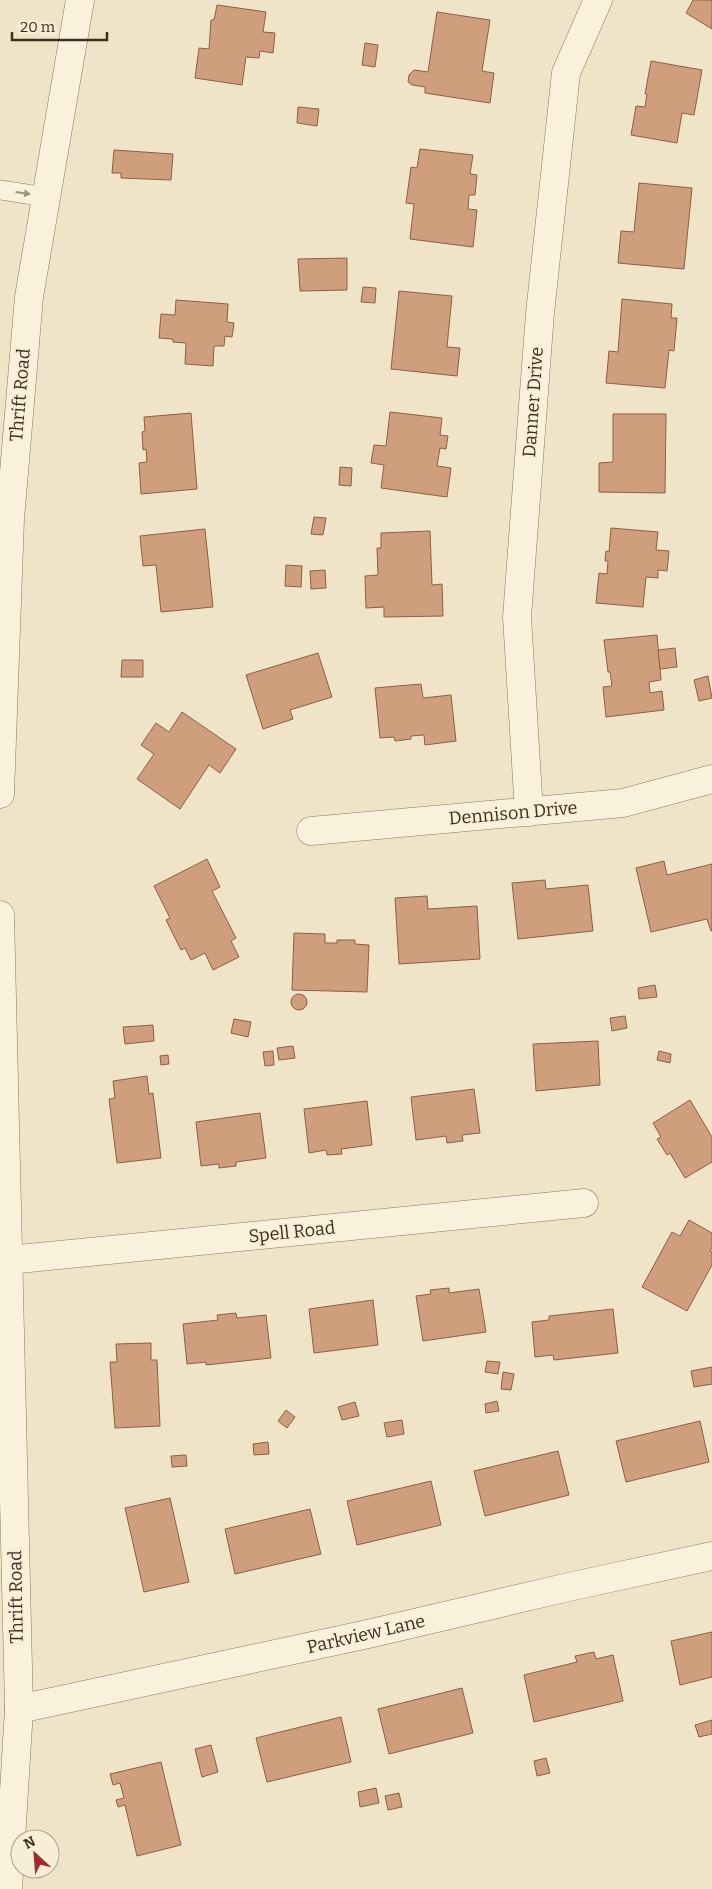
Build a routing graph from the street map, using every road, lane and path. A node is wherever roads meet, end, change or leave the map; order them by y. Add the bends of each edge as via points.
1 (80, 0) edge
2 (598, 0) edge
3 (0, 190) edge
4 (46, 196) junction
5 (5, 519) edge
6 (712, 779) edge
7 (0, 794) edge
8 (529, 812) junction
9 (311, 830) dead end
10 (0, 915) edge
11 (584, 1203) dead end
12 (5, 1259) edge
13 (712, 1556) edge
14 (18, 1709) junction
15 (8, 1889) edge

1 - 4 street, Thrift Road
2 - 8 street, Danner Drive via 566,73 540,313 517,618
3 -> 4 lane
4 - 5 street, Thrift Road via 28,298
5 - 7 street, Thrift Road
6 - 8 street, Dennison Drive via 623,803
8 - 9 street, Dennison Drive
10 - 12 street, Thrift Road
11 - 12 street, Spell Road
12 - 14 street, Thrift Road
13 - 14 street, Parkview Lane
14 - 15 street, Thrift Road

